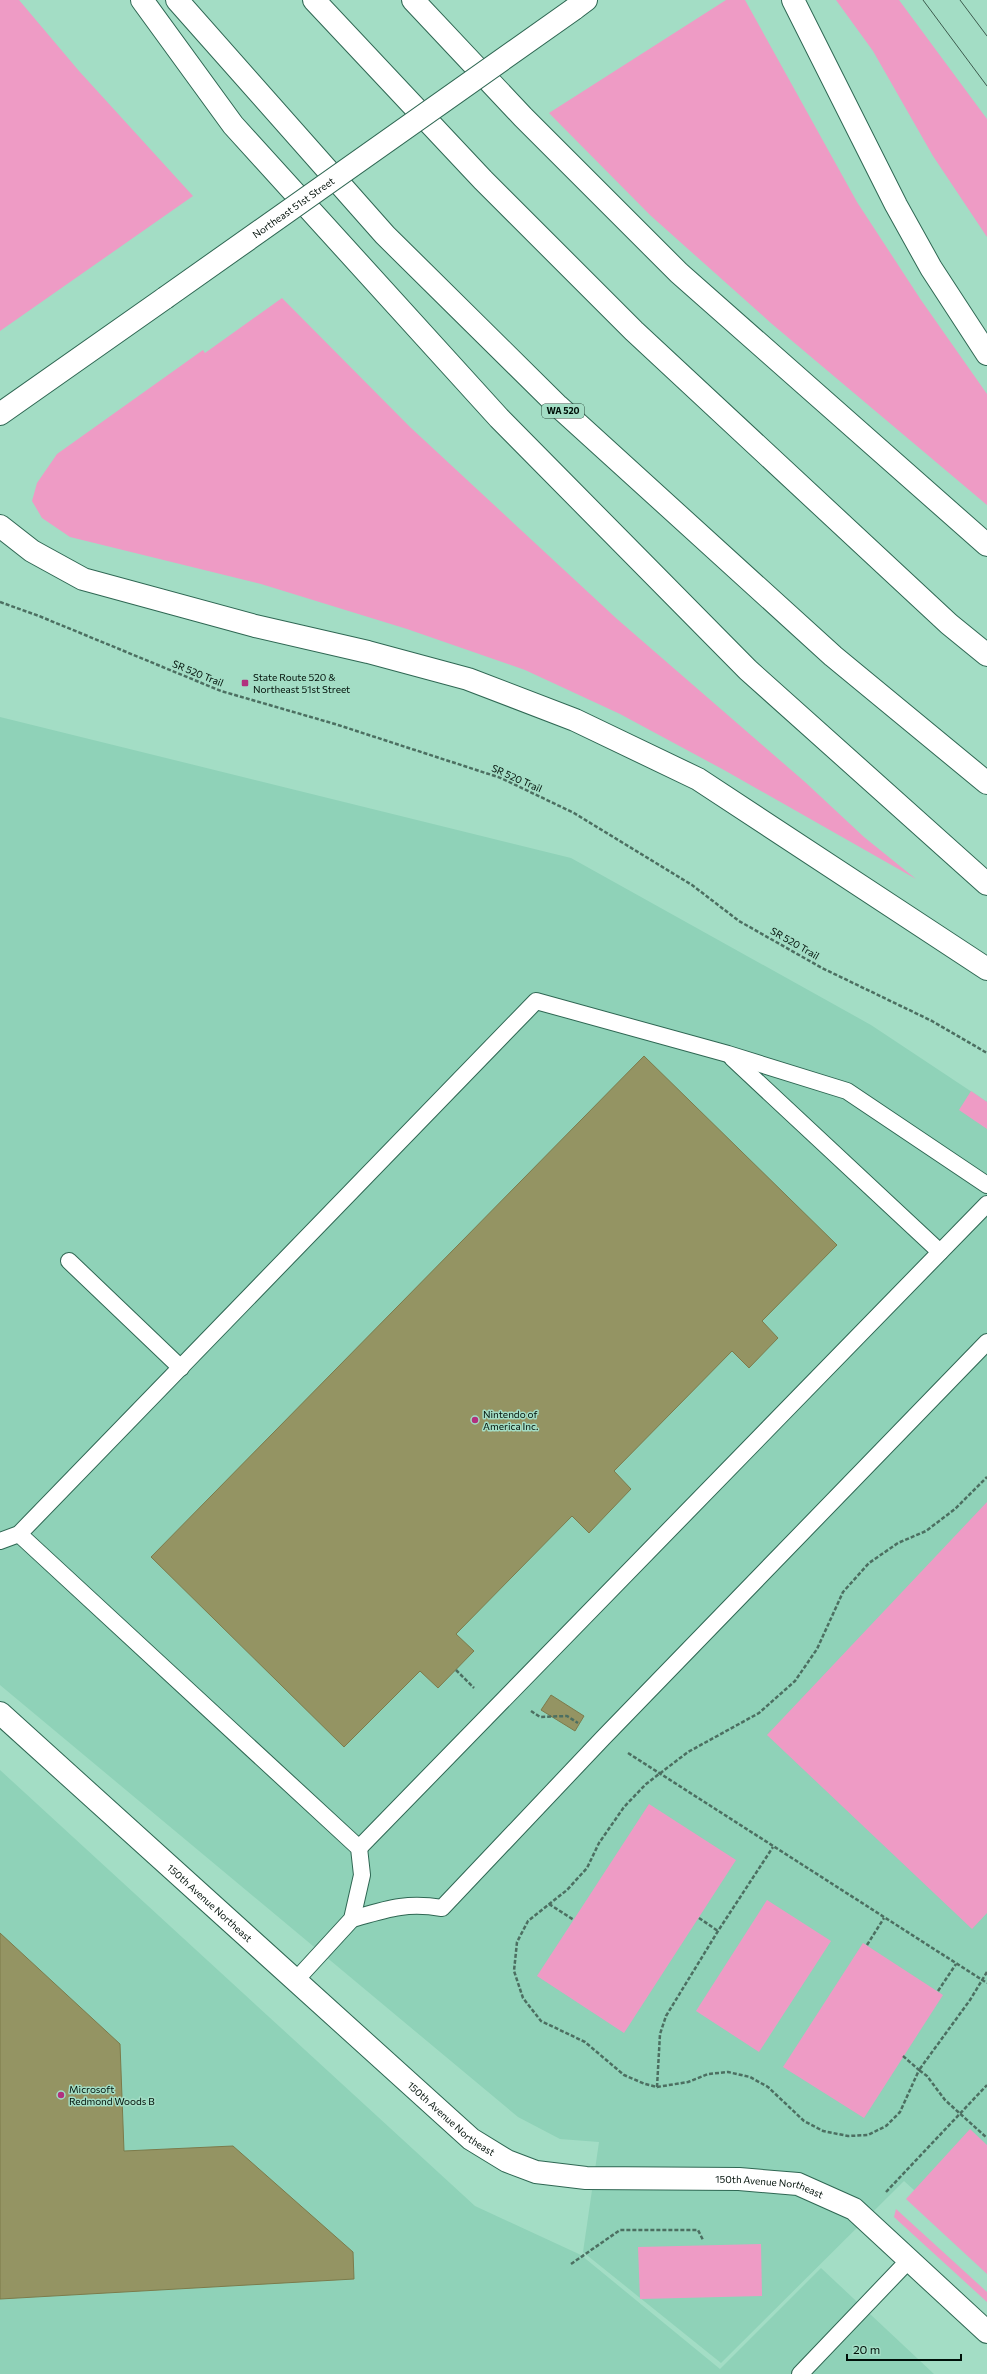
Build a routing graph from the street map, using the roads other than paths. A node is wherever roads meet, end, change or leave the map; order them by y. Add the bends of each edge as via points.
1 (142, 0) edge
2 (177, 0) edge
3 (314, 0) edge
4 (413, 0) edge
5 (793, 0) edge
6 (580, 4) edge
7 (987, 354) edge
8 (0, 414) edge
9 (0, 526) edge
10 (987, 545) edge
11 (987, 656) edge
12 (987, 783) edge
13 (987, 884) edge
14 (987, 970) edge
15 (728, 1054) junction
16 (987, 1185) edge
17 (987, 1204) edge
18 (940, 1252) junction
19 (69, 1261) dead end
20 (987, 1342) edge
21 (181, 1368) junction
22 (19, 1534) junction
23 (0, 1540) edge
24 (0, 1712) edge
25 (359, 1848) junction
26 (352, 1919) junction
27 (296, 1980) junction
28 (909, 2260) junction
29 (987, 2332) edge
30 (800, 2374) edge

1 - 13 main road via 233,125 499,418 748,670
2 - 12 main road, WA 520 via 385,234 558,406 833,656
3 - 11 main road via 483,180 634,331 948,624
4 - 10 main road via 523,117 679,273
5 - 7 main road via 896,205 931,268
6 - 8 main road, Northeast 51st Street, bridge
9 - 14 main road via 32,551 83,579 255,626 368,652 468,679 574,720 698,779
15 - 16 lane via 847,1091
15 - 18 lane
15 - 21 lane via 536,1001
17 - 18 lane
18 - 25 lane
19 - 21 lane
20 - 26 lane via 442,1908 419,1904 398,1906
21 - 22 lane
22 - 23 lane
22 - 25 lane
24 - 27 main road, 150th Avenue Northeast
25 - 26 lane via 362,1874
26 - 27 lane
27 - 28 main road, 150th Avenue Northeast via 471,2139 507,2161 536,2172 586,2178 739,2179 798,2184 854,2209
28 - 29 main road, 150th Avenue Northeast
28 - 30 lane

